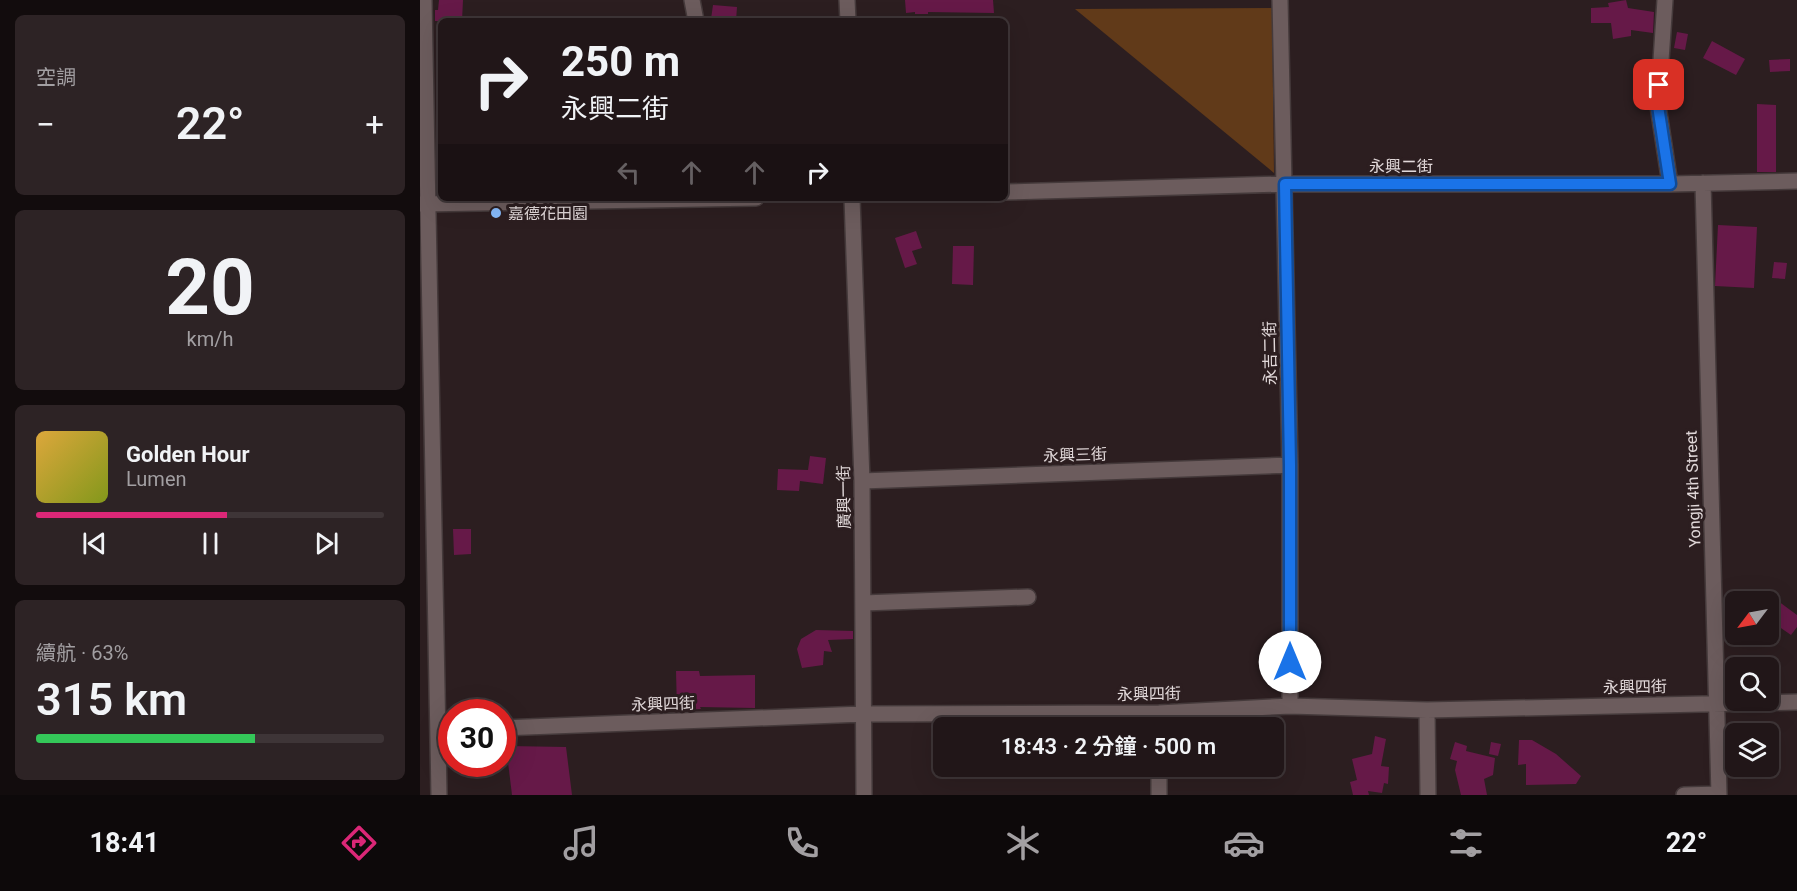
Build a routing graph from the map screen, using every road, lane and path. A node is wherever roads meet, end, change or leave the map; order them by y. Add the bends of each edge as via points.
1 (424, 0) edge
2 (692, 0) edge
3 (847, 0) edge
4 (1280, 0) edge
5 (1665, 0) edge
6 (695, 18) edge
7 (848, 18) edge
8 (1797, 181) edge
9 (1703, 183) junction
10 (1285, 184) junction
11 (1670, 184) junction
12 (1008, 192) edge
13 (590, 201) edge
14 (852, 201) edge
15 (424, 204) edge
16 (1290, 465) junction
17 (862, 481) junction
18 (427, 557) edge
19 (1029, 597) dead end
20 (863, 603) junction
21 (442, 699) edge
22 (1797, 702) edge
23 (1717, 703) junction
24 (1290, 706) junction
25 (1427, 710) junction
26 (863, 714) junction
27 (1011, 717) edge
28 (1187, 717) edge
29 (516, 727) edge
30 (441, 777) edge
31 (1159, 777) edge
32 (1719, 794) edge
33 (439, 795) edge
34 (864, 795) edge
35 (1159, 795) edge
36 (1428, 795) edge
37 (1684, 795) edge

1 - 15 street
2 - 6 street
3 - 7 street
4 - 10 street, 永吉二街
5 - 11 street via 1658,106
8 - 9 street, 永興二街
9 - 11 street, 永興二街
9 - 23 street, Yongji 4th Street
10 - 11 street, 永興二街
10 - 12 street, 永興二街
10 - 16 street, 永吉二街
13 - 15 street
14 - 17 street, 廣興一街
15 - 18 street
16 - 17 street, 永興三街
16 - 24 street, 永吉二街
17 - 20 street, 廣興一街
18 - 21 street
19 - 20 street
20 - 26 street, 廣興一街
22 - 23 street, 永興四街
23 - 25 street, 永興四街
23 - 32 street, Yongji 4th Street
24 - 25 street, 永興四街
24 - 28 street, 永興四街
25 - 36 street
26 - 27 street, 永興四街
26 - 29 street, 永興四街
26 - 34 street, 廣興一街
30 - 33 street
31 - 35 street
32 - 37 street

